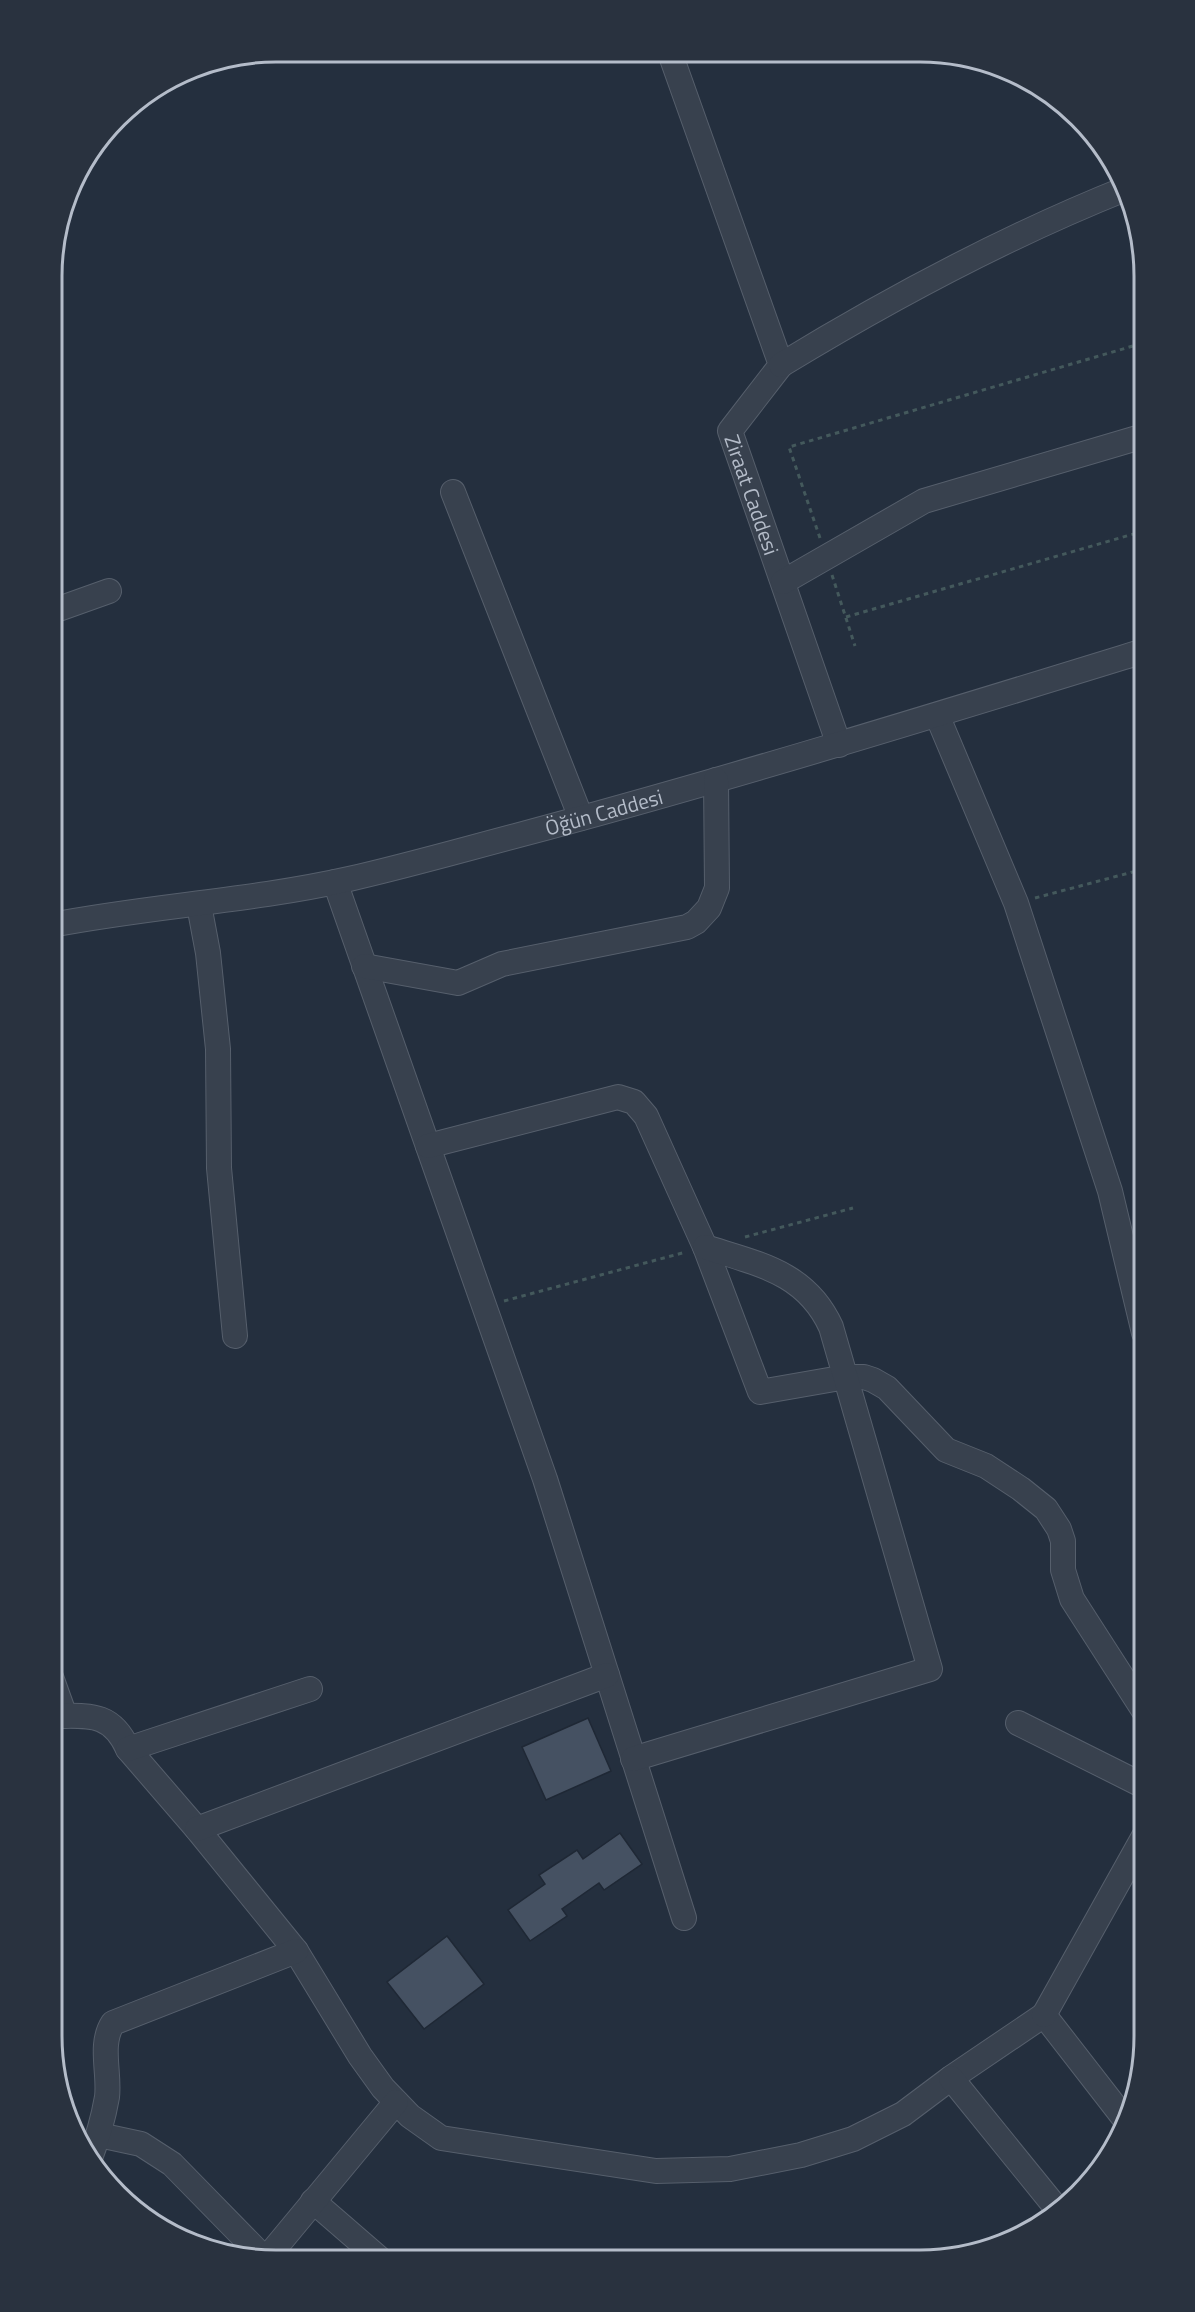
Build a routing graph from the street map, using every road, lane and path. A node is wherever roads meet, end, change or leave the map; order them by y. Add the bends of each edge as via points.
1 (673, 62) edge
2 (1116, 193) edge
3 (1134, 346) dead end
4 (781, 365) junction
5 (1134, 439) edge
6 (453, 492) dead end
7 (1134, 534) edge
8 (826, 558) junction
9 (783, 582) junction
10 (109, 591) dead end
11 (62, 607) edge
12 (846, 617) junction
13 (855, 646) dead end
14 (1134, 654) edge
15 (938, 714) junction
16 (839, 745) junction
17 (716, 780) junction
18 (581, 818) junction
19 (1134, 872) edge
20 (334, 882) junction
21 (1016, 903) junction
22 (199, 905) junction
23 (62, 923) edge
24 (364, 966) junction
25 (428, 1146) junction
26 (853, 1208) dead end
27 (739, 1238) dead end
28 (705, 1247) junction
29 (1134, 1291) edge
30 (484, 1306) junction
31 (235, 1336) dead end
32 (846, 1377) junction
33 (607, 1675) junction
34 (310, 1689) dead end
35 (1134, 1695) edge
36 (62, 1716) edge
37 (1018, 1723) dead end
38 (128, 1749) junction
39 (633, 1759) junction
40 (1134, 1781) edge
41 (197, 1829) junction
42 (1134, 1854) edge
43 (684, 1918) dead end
44 (296, 1951) junction
45 (1044, 2015) junction
46 (951, 2078) junction
47 (396, 2102) junction
48 (1119, 2112) edge
49 (99, 2134) junction
50 (94, 2148) edge
51 (313, 2201) junction
52 (1053, 2204) edge
53 (257, 2250) edge
54 (273, 2250) edge
55 (370, 2250) edge

1 - 4 street
2 - 4 street via 940,274
3 - 8 path via 789,447
4 - 9 street, Ziraat Caddesi via 730,430
5 - 8 street via 924,501
6 - 18 street
7 - 12 path
8 - 9 street
8 - 12 path
9 - 16 street, Ziraat Caddesi
10 - 11 street
12 - 13 path
14 - 15 street, Öğün Caddesi
15 - 16 street, Öğün Caddesi
15 - 21 street
16 - 17 street, Öğün Caddesi
17 - 18 street, Öğün Caddesi
17 - 24 street via 717,888 709,908 687,927 502,964 458,983
18 - 20 street, Öğün Caddesi
19 - 21 path
20 - 22 street, Öğün Caddesi
20 - 24 street
21 - 29 street via 1110,1191
22 - 23 street, Öğün Caddesi
22 - 31 street via 219,1049 219,1168
24 - 25 street
25 - 28 street via 618,1097 627,1098 646,1116
25 - 30 street
26 - 27 path
28 - 30 path
28 - 32 street via 762,1264 789,1277 806,1291 825,1313
28 - 32 street via 760,1392
30 - 33 street via 545,1479
32 - 35 street via 864,1377 881,1383 946,1450 1004,1477 1046,1509 1063,1541 1063,1570 1072,1599
32 - 39 street via 930,1669
33 - 39 street
33 - 41 street
34 - 38 street
36 - 38 street via 92,1715 103,1719 121,1734
37 - 40 street
38 - 41 street
39 - 43 street
41 - 44 street
42 - 45 street
44 - 47 street via 371,2073
44 - 49 street via 113,2023 106,2045 107,2095
45 - 46 street
45 - 48 street
46 - 47 street via 903,2114 853,2139 801,2155 699,2171 630,2169 441,2138
46 - 52 street
47 - 51 street
49 - 50 street
49 - 53 street via 141,2144 172,2164
51 - 54 street
51 - 55 street

